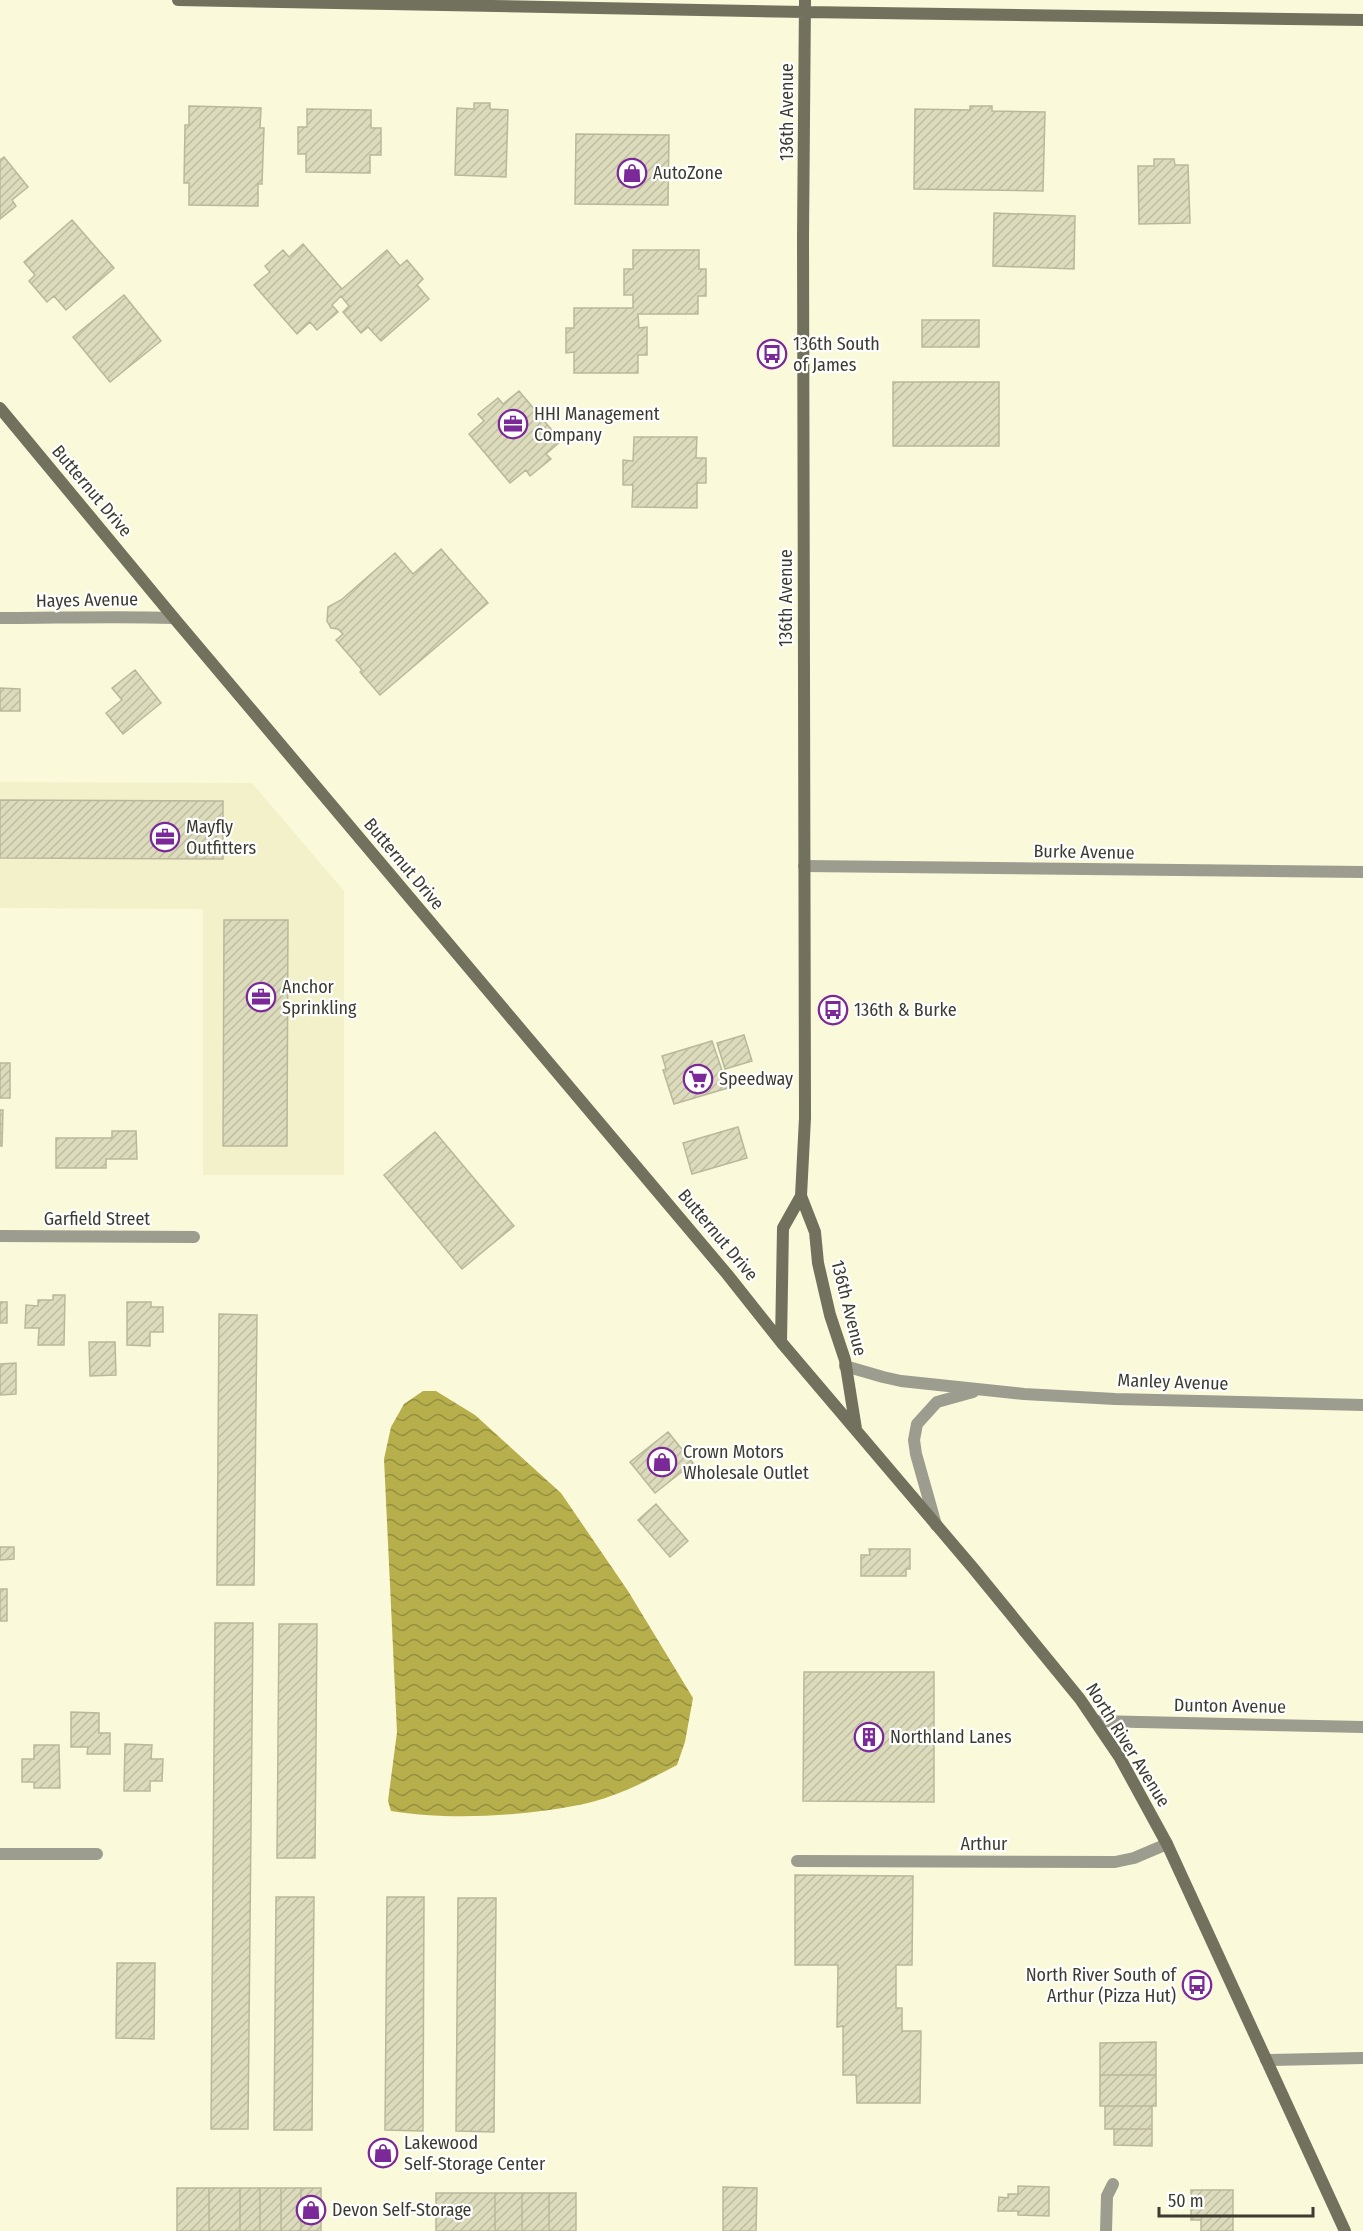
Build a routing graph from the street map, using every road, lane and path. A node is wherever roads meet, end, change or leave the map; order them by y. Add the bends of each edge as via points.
1 (178, 0) edge
2 (805, 6) edge
3 (1363, 20) edge
4 (0, 408) edge
5 (0, 618) edge
6 (174, 618) junction
7 (804, 866) junction
8 (1363, 872) edge
9 (801, 1196) junction
10 (0, 1236) edge
11 (194, 1237) dead end
12 (781, 1342) junction
13 (845, 1366) junction
14 (983, 1390) junction
15 (1363, 1406) edge
16 (857, 1430) junction
17 (936, 1525) junction
18 (1096, 1721) junction
19 (1363, 1727) edge
20 (1167, 1844) junction
21 (0, 1854) edge
22 (97, 1854) dead end
23 (797, 1862) dead end
24 (1363, 2058) edge
25 (1266, 2060) junction
26 (1113, 2184) dead end
27 (1107, 2231) edge
28 (1345, 2231) edge

1 - 2 street
2 - 3 street
2 - 7 street, 136th Avenue
4 - 6 street, Butternut Drive
5 - 6 street, Hayes Avenue
6 - 12 street, Butternut Drive
7 - 8 street, Burke Avenue
7 - 9 street, 136th Avenue via 805,1118
9 - 12 street, 136th Avenue via 783,1228
9 - 13 street, 136th Avenue via 815,1232 818,1263
10 - 11 street, Garfield Street
12 - 16 street, North River Avenue
13 - 14 street, Manley Avenue via 883,1377
13 - 16 street, 136th Avenue
14 - 15 street, Manley Avenue via 1115,1399
14 - 17 street, Manley Avenue via 937,1402 917,1424 916,1454
16 - 17 street, North River Avenue
17 - 18 street, North River Avenue
18 - 19 street, Dunton Avenue
18 - 20 street, North River Avenue
20 - 23 street, Arthur via 1115,1862
20 - 25 street, North River Avenue
21 - 22 street
24 - 25 street
25 - 28 street, North River Avenue
26 - 27 street via 1107,2196

